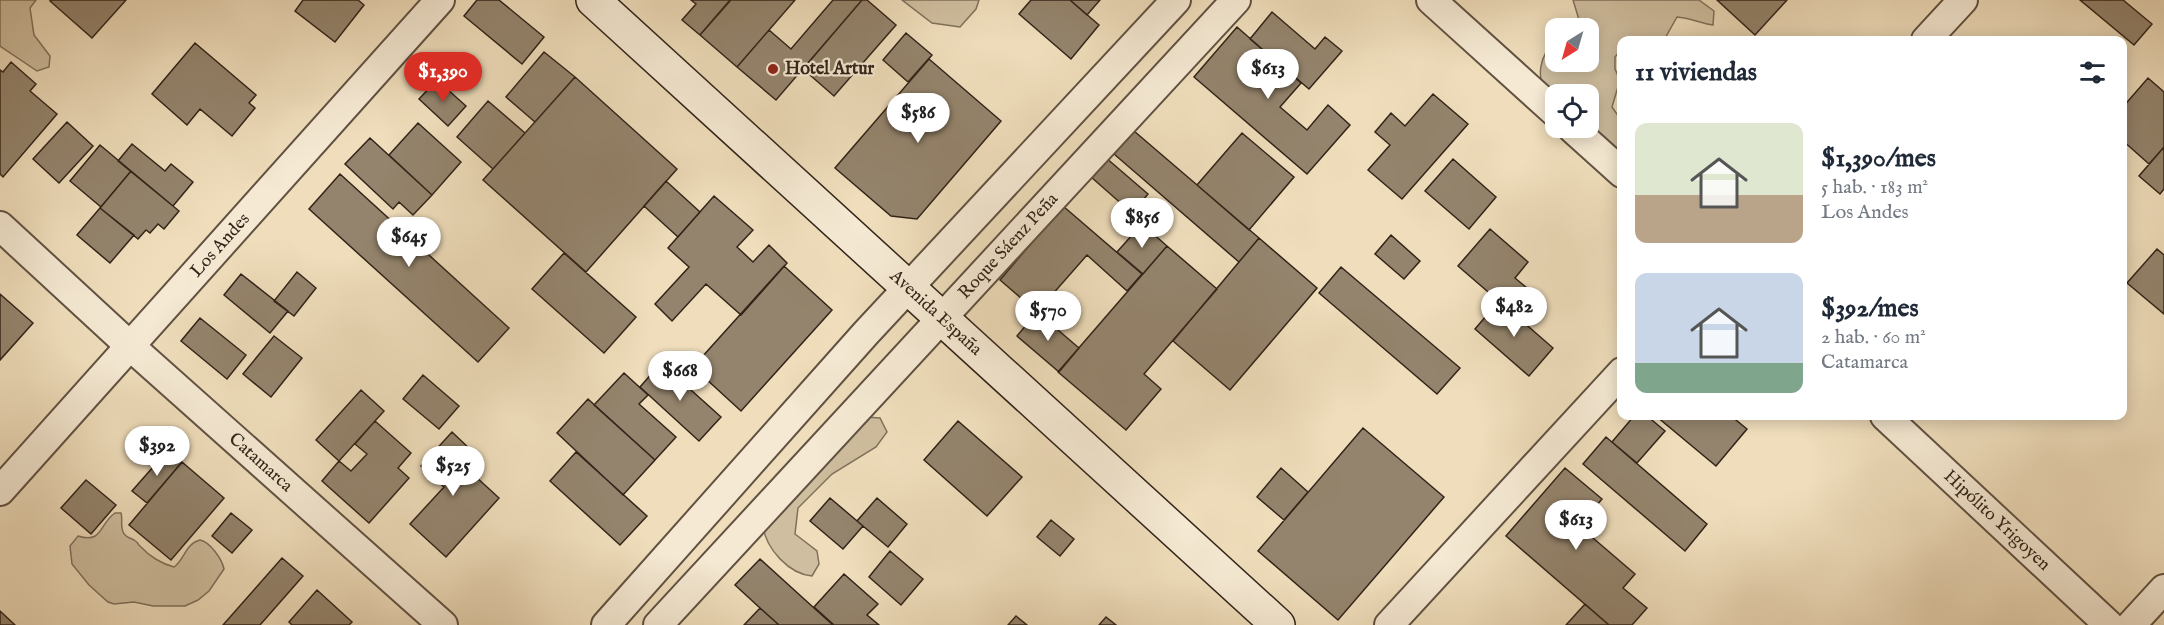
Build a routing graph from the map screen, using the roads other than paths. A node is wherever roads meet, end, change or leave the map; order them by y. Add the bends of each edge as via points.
1 (440, 0) edge
2 (593, 0) edge
3 (1176, 0) edge
4 (1236, 0) edge
5 (1431, 0) edge
6 (1963, 0) edge
7 (1930, 36) edge
8 (1545, 103) edge
9 (1583, 138) edge
10 (1617, 168) edge
11 (0, 226) edge
12 (908, 288) junction
13 (940, 318) junction
14 (130, 346) junction
15 (1617, 377) edge
16 (1889, 420) edge
17 (0, 491) edge
18 (2164, 589) edge
19 (443, 625) edge
20 (606, 625) edge
21 (657, 625) edge
22 (1278, 625) edge
23 (1389, 625) edge
24 (2109, 625) edge
25 (2131, 625) edge

1 - 14 street, Los Andes
2 - 12 main road, Avenida España
3 - 12 street
4 - 13 street, Roque Sáenz Peña
5 - 8 street
6 - 7 street
9 - 10 street
11 - 14 street, Catamarca
12 - 13 main road, Avenida España
12 - 20 street
13 - 21 street, Roque Sáenz Peña
13 - 22 main road, Avenida España
14 - 17 street, Los Andes
14 - 19 street, Catamarca
15 - 23 street
16 - 24 street, Hipólito Yrigoyen
18 - 25 street

